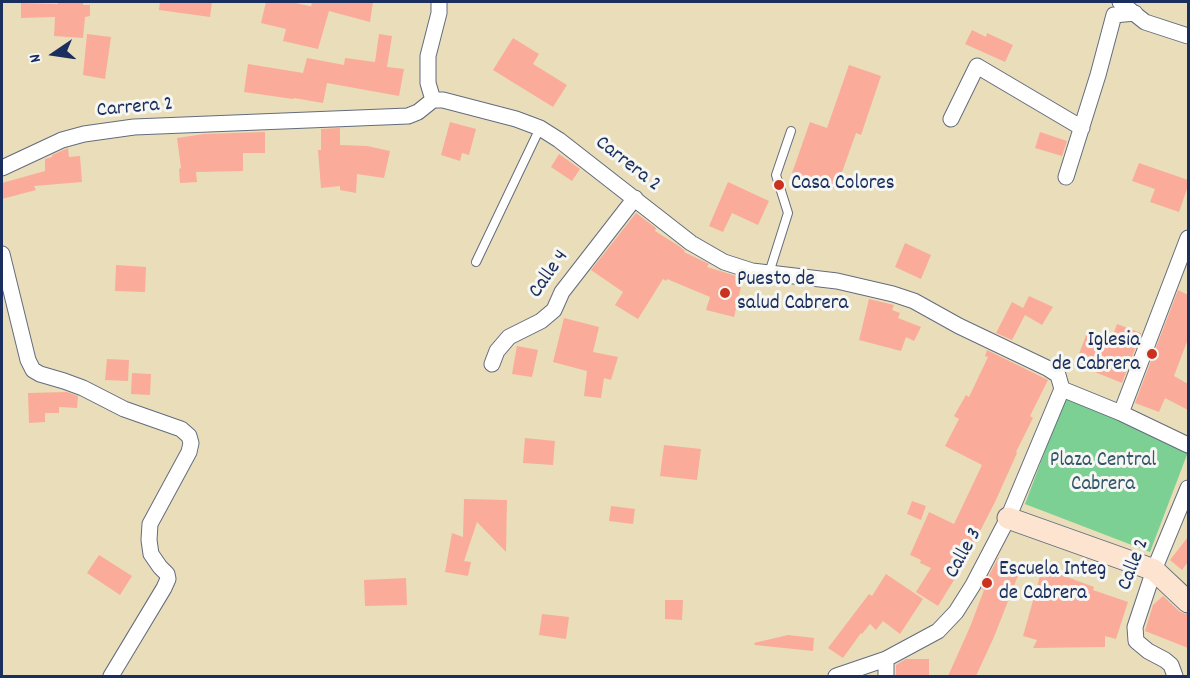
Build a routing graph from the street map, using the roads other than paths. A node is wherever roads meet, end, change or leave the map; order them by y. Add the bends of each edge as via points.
1 (439, 2) edge
2 (1120, 2) edge
3 (1135, 14) junction
4 (1188, 36) edge
5 (433, 100) junction
6 (951, 118) dead end
7 (540, 128) junction
8 (1082, 128) junction
9 (791, 131) dead end
10 (2, 168) edge
11 (1066, 177) dead end
12 (634, 198) junction
13 (1187, 241) edge
14 (2, 254) edge
15 (476, 262) dead end
16 (769, 273) junction
17 (492, 364) dead end
18 (1062, 389) junction
19 (1121, 413) junction
20 (1188, 445) edge
21 (1188, 488) edge
22 (1008, 518) junction
23 (1154, 570) junction
24 (1188, 602) edge
25 (886, 659) junction
26 (111, 676) edge
27 (836, 676) edge
28 (886, 676) edge
29 (1174, 676) edge

1 - 5 street via 428,56 428,83
2 - 3 street
3 - 4 street via 1145,22
3 - 8 street via 1114,15
5 - 7 street, Carrera 2
5 - 10 street, Carrera 2 via 408,116 134,127 84,134
6 - 8 street via 978,66
7 - 12 street, Carrera 2
7 - 15 lane
8 - 11 street
9 - 16 lane via 776,175 788,213
12 - 16 street, Carrera 2 via 691,243 724,262
12 - 17 street, Calle 4 via 562,292 554,310 509,337
13 - 19 street
14 - 26 street via 33,370 182,429 191,443 150,524 151,555 168,579
16 - 18 street, Carrera 2 via 837,281 914,301 1047,368 1058,375
18 - 19 street, Carrera 2
18 - 22 street, Calle 3
19 - 20 street, Carrera 2
21 - 23 street, Calle 2
22 - 23 street
22 - 25 street, Calle 3 via 956,612 938,631
23 - 24 street
23 - 29 street, Calle 2 via 1135,627 1136,641 1171,665
25 - 27 street, Calle 3
25 - 28 street

